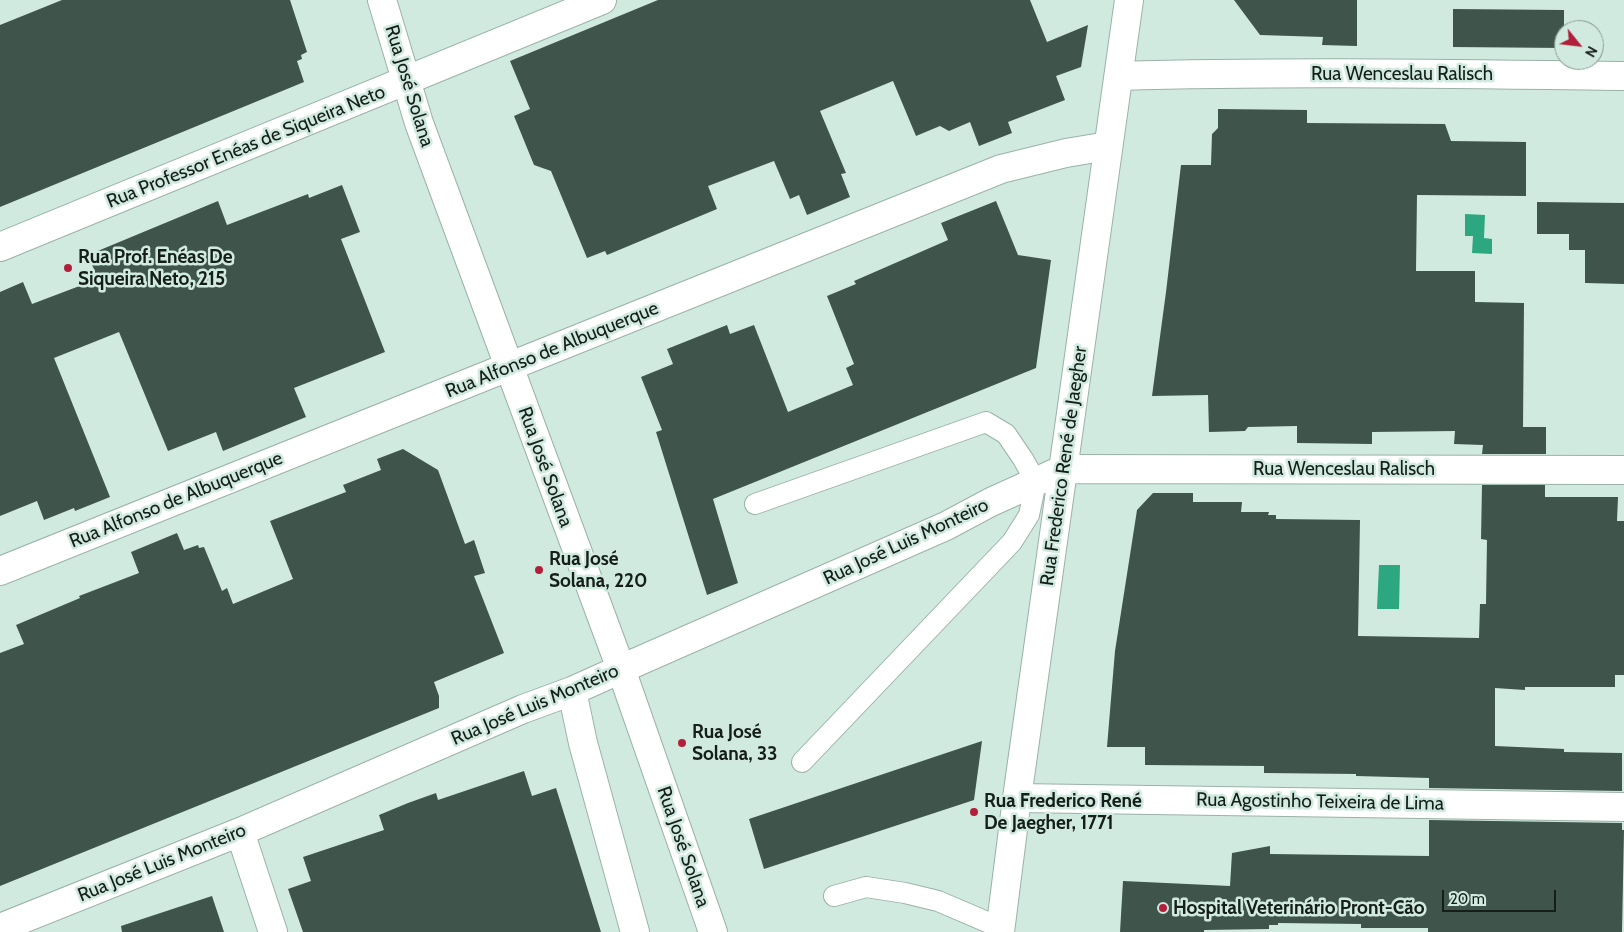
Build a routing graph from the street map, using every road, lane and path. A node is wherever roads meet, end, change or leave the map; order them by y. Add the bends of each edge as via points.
1 (382, 0) edge
2 (602, 0) edge
3 (1129, 0) edge
4 (1119, 76) junction
5 (1624, 76) edge
6 (406, 82) junction
7 (1108, 146) junction
8 (0, 248) edge
9 (509, 368) junction
10 (1064, 469) junction
11 (1624, 470) edge
12 (1036, 482) junction
13 (755, 504) dead end
14 (0, 571) edge
15 (622, 669) junction
16 (572, 691) junction
17 (802, 762) dead end
18 (1017, 798) junction
19 (1624, 807) edge
20 (240, 832) junction
21 (834, 896) dead end
22 (0, 928) edge
23 (1000, 930) edge
24 (273, 932) edge
25 (635, 932) edge
26 (713, 932) edge

1 - 6 street, Rua José Solana
2 - 6 street, Rua Professor Enéas de Siqueira Neto
3 - 4 street, Rua Frederico René de Jaegher
4 - 5 street, Rua Wenceslau Ralisch via 1197,73
4 - 7 street, Rua Frederico René de Jaegher
6 - 8 street, Rua Professor Enéas de Siqueira Neto
6 - 9 street, Rua José Solana
7 - 9 street, Rua Alfonso de Albuquerque via 1001,169
7 - 10 street, Rua Frederico René de Jaegher
9 - 14 street, Rua Alfonso de Albuquerque
9 - 15 street, Rua José Solana
10 - 11 street, Rua Wenceslau Ralisch
10 - 12 street, Rua José Luis Monteiro
10 - 18 street, Rua Frederico René de Jaegher
12 - 13 lane via 1006,434 986,422
12 - 15 street, Rua José Luis Monteiro via 946,526
12 - 17 lane via 1029,515 1012,542
15 - 16 street, Rua José Luis Monteiro
15 - 26 street, Rua José Solana
16 - 20 street, Rua José Luis Monteiro via 523,708
16 - 25 street via 583,743
18 - 19 street, Rua Agostinho Teixeira de Lima
18 - 23 street, Rua Frederico René de Jaegher
20 - 22 street, Rua José Luis Monteiro
20 - 24 street
21 - 23 lane via 866,887 905,893 938,902

